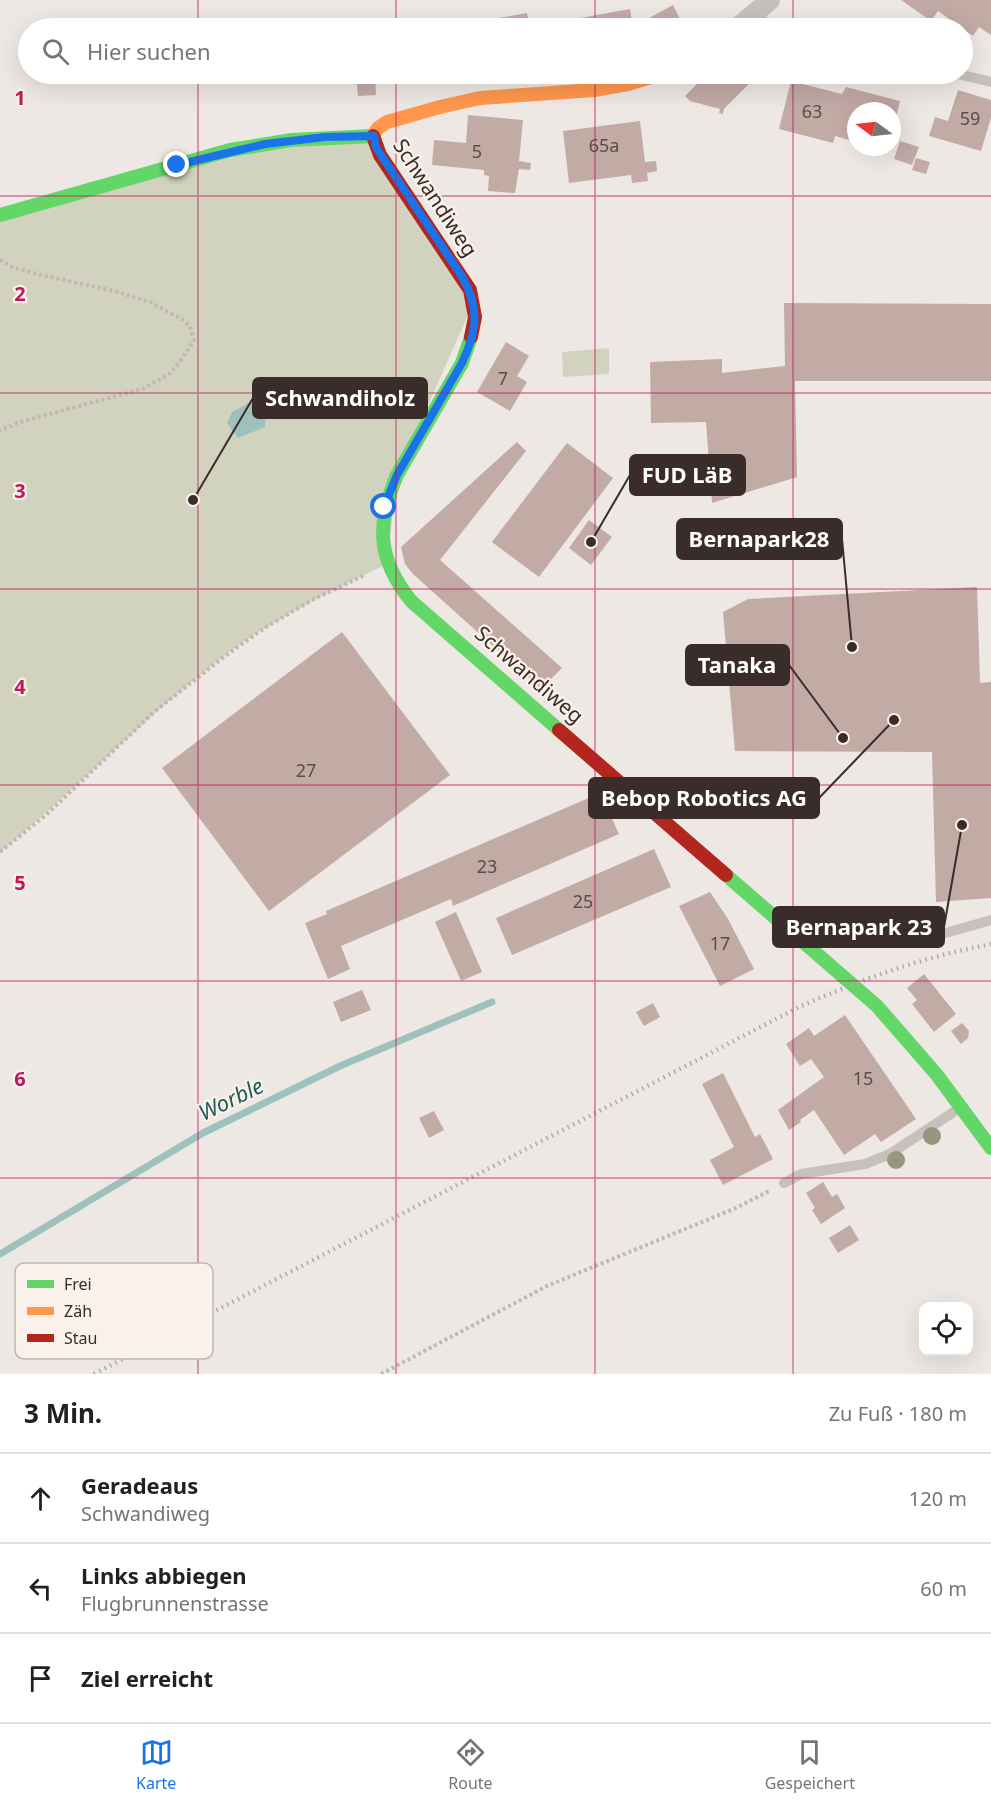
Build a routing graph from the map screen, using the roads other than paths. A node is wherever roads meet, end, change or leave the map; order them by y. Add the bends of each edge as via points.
1 (770, 0) edge
2 (749, 18) edge
3 (973, 78) edge
4 (991, 82) edge
5 (627, 84) edge
6 (374, 136) junction
7 (0, 214) edge
8 (991, 920) edge
9 (788, 930) junction
10 (961, 1107) junction
11 (991, 1148) edge
12 (784, 1183) road end

1 - 2 street
3 - 4 lane
5 - 6 street via 453,103 387,122
6 - 7 street via 307,138 244,148
6 - 9 street, Schwandiweg via 381,155 463,278 475,317 473,336 462,363 388,493 382,520 384,550 394,579 411,601
8 - 9 lane via 904,941 844,930
9 - 10 street, Schwandiweg via 887,1016
10 - 11 street, Schwandiweg
10 - 12 lane via 890,1154 865,1164 801,1174

